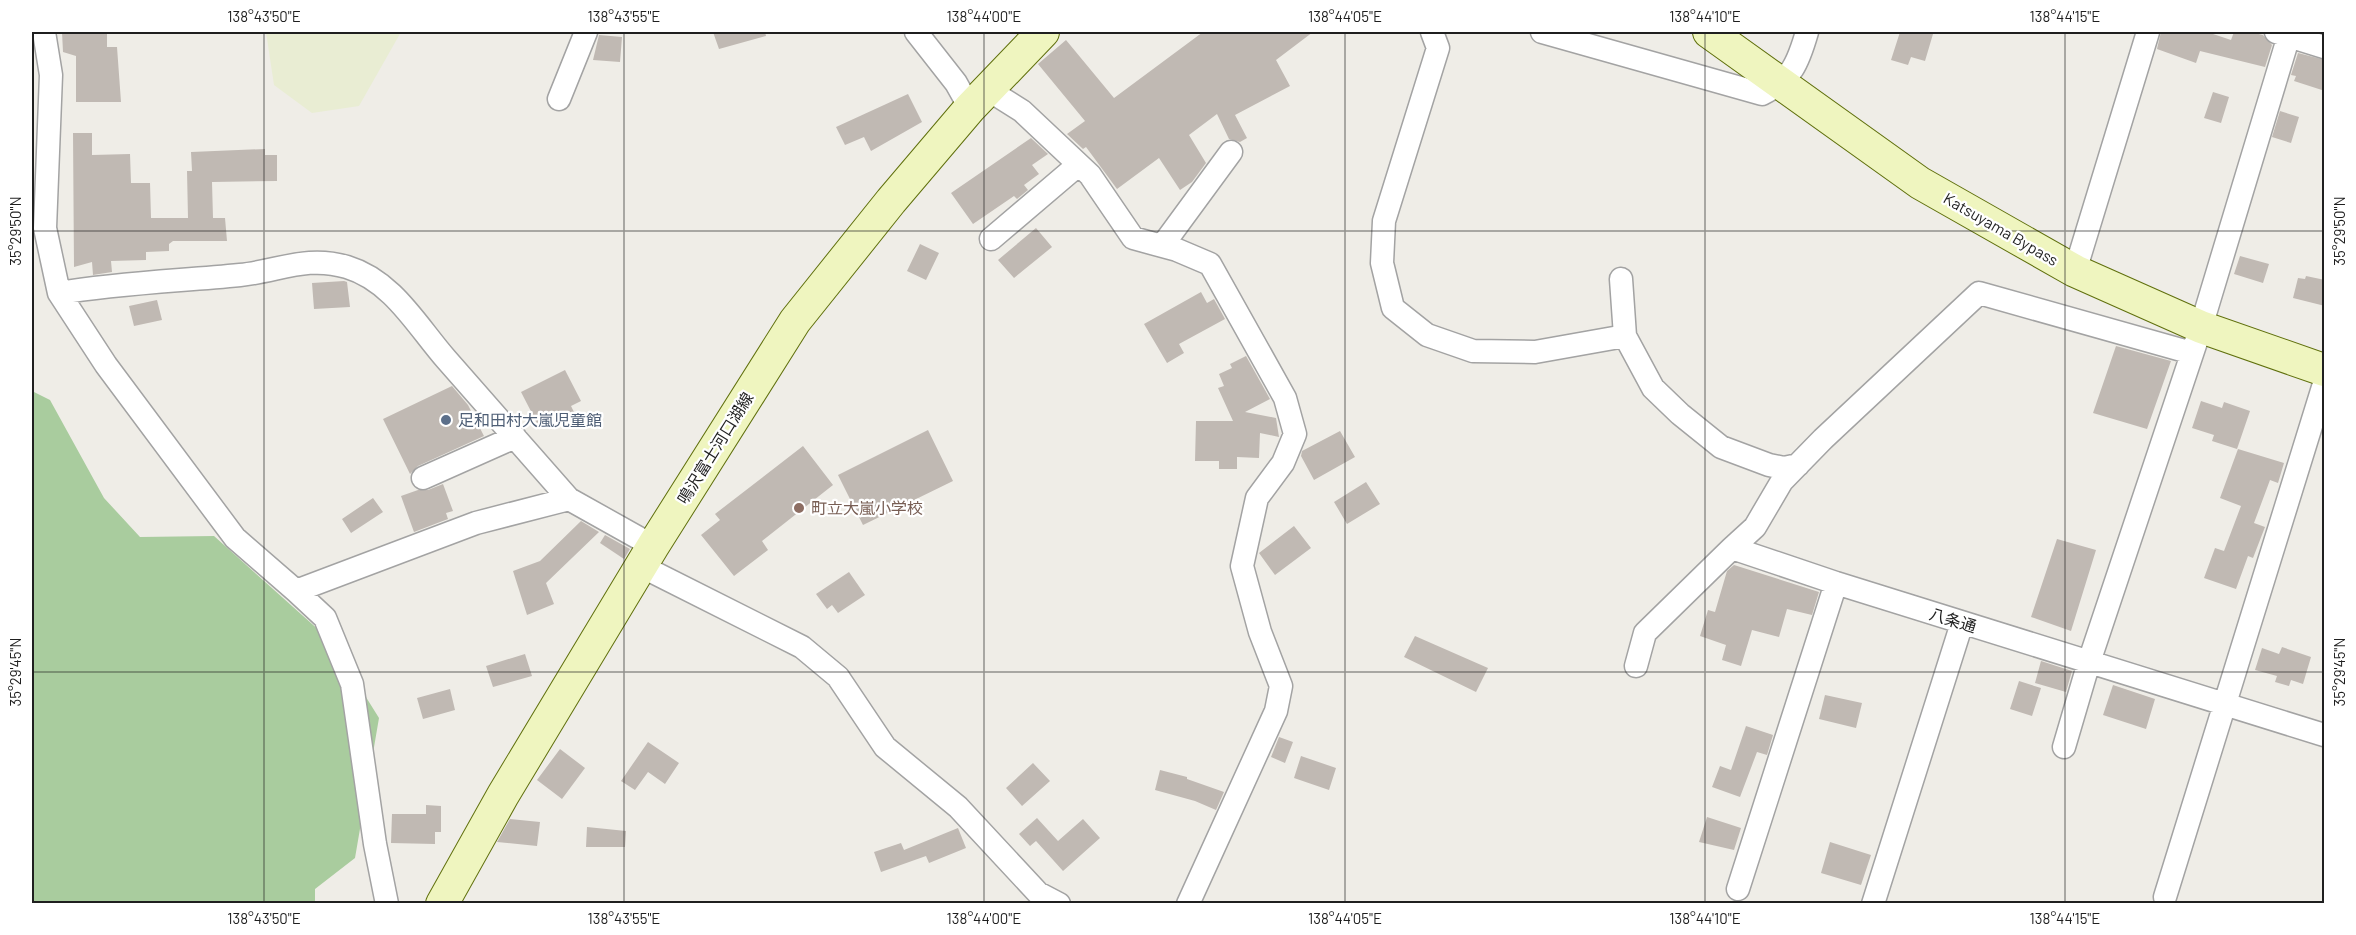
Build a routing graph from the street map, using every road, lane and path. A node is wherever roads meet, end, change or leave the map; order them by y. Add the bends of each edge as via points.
1 (44, 32) edge
2 (586, 32) edge
3 (916, 32) edge
4 (1043, 32) edge
5 (1432, 32) edge
6 (1542, 32) edge
7 (1709, 32) edge
8 (1807, 32) edge
9 (2148, 32) edge
10 (2285, 33) edge
11 (2325, 47) edge
12 (1782, 84) junction
13 (978, 98) junction
14 (559, 99) dead end
15 (1231, 152) dead end
16 (1078, 165) junction
17 (992, 239) dead end
18 (1162, 246) junction
19 (2075, 271) junction
20 (1620, 279) dead end
21 (59, 293) junction
22 (1625, 336) junction
23 (2196, 340) junction
24 (2325, 370) edge
25 (2325, 384) edge
26 (515, 437) junction
27 (1798, 465) junction
28 (423, 478) dead end
29 (569, 499) junction
30 (1732, 548) junction
31 (648, 557) junction
32 (1836, 583) junction
33 (296, 591) junction
34 (1962, 623) junction
35 (2088, 662) junction
36 (1636, 666) dead end
37 (2225, 704) junction
38 (2325, 735) edge
39 (2064, 747) dead end
40 (1738, 889) dead end
41 (2164, 897) dead end
42 (387, 903) edge
43 (442, 903) edge
44 (1059, 903) edge
45 (1188, 903) edge
46 (1873, 903) edge

1 - 21 street via 51,75 45,228
2 - 14 street
3 - 13 street via 956,83
4 - 13 main road, 鳴沢富士河口湖線
5 - 22 street via 1438,48 1384,221 1382,263 1393,308 1427,334 1473,351 1535,352
6 - 12 street via 1762,94
7 - 12 main road, Katsuyama Bypass
8 - 12 street via 1800,56
9 - 19 street
10 - 11 street
10 - 23 street
12 - 19 main road, Katsuyama Bypass via 1920,183
13 - 16 street via 1022,111
13 - 31 main road, 鳴沢富士河口湖線 via 795,321
15 - 18 street
16 - 17 street
16 - 18 street via 1096,183 1133,238
18 - 45 street via 1210,264 1285,398 1295,434 1283,463 1257,498 1242,566 1260,632 1281,686 1276,711
19 - 23 main road, Katsuyama Bypass
20 - 22 street
21 - 26 street via 105,285 243,275 306,261 348,267 380,285 412,314 438,350
21 - 33 street via 106,365 235,538
22 - 27 street via 1653,388 1721,447 1784,468
23 - 24 main road, Katsuyama Bypass
23 - 27 street via 1979,293
23 - 35 street
25 - 37 street
26 - 28 street
26 - 29 street
27 - 30 street via 1782,481 1755,527
29 - 31 street
29 - 33 street via 476,523
30 - 32 street, 八条通
30 - 36 street via 1645,633
31 - 43 main road, 鳴沢富士河口湖線
31 - 44 street via 802,647 838,676 885,747 958,807 1038,894
32 - 34 street, 八条通
32 - 40 street
33 - 42 street via 325,618 352,684
34 - 35 street, 八条通
34 - 46 street
35 - 37 street, 八条通
35 - 39 street
37 - 38 street, 八条通
37 - 41 street

